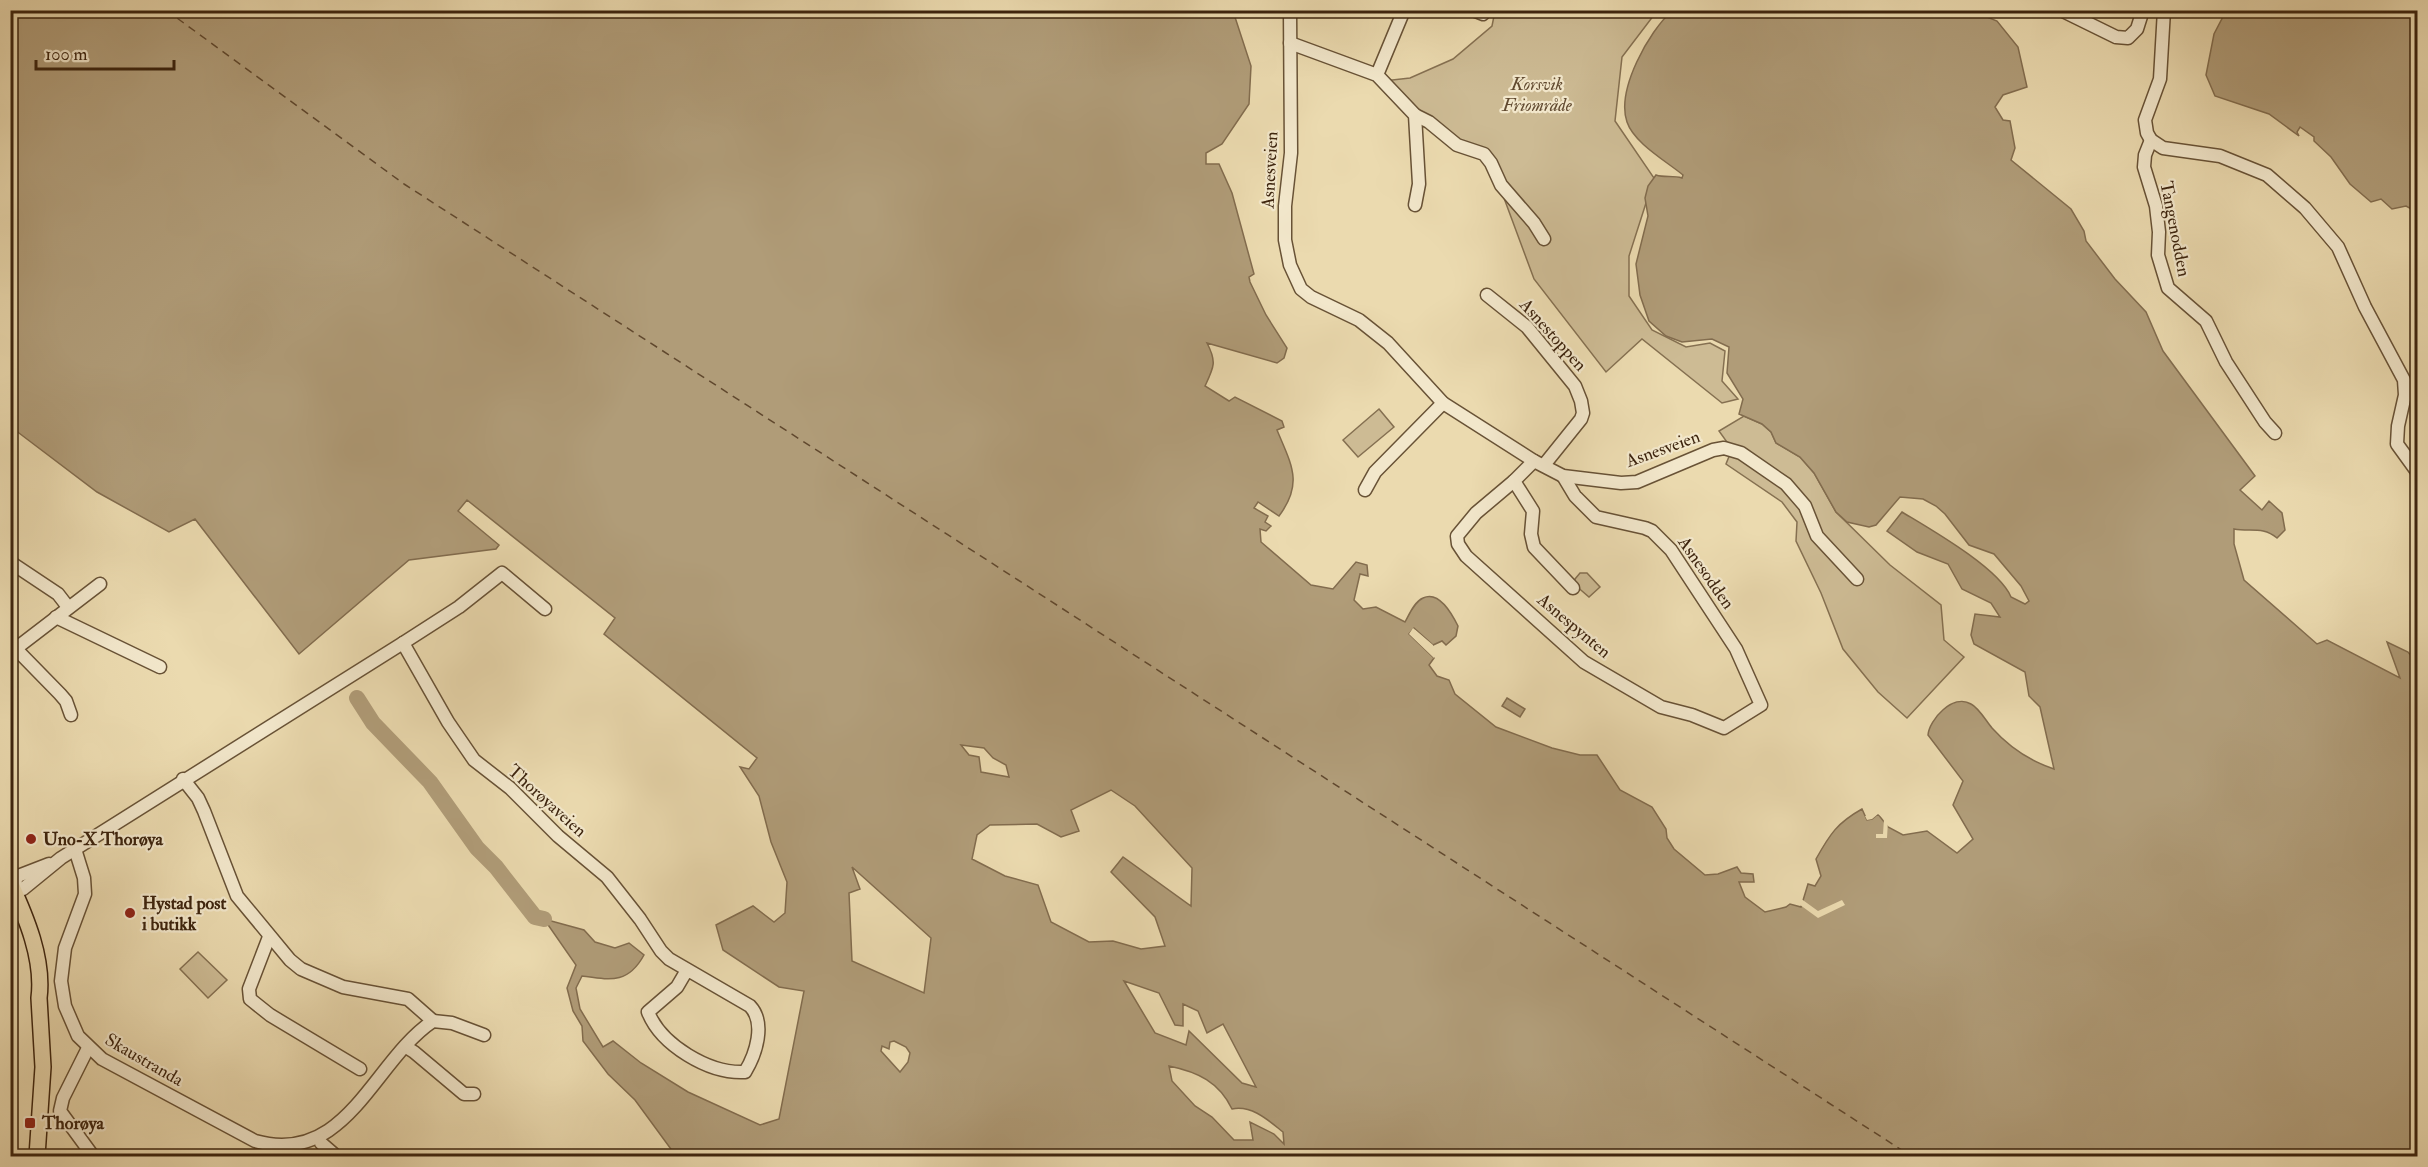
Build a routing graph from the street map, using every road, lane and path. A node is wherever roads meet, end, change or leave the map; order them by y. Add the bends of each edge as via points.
1 (1290, 10) edge
2 (1404, 10) edge
3 (2143, 10) edge
4 (2164, 10) edge
5 (2064, 12) edge
6 (1290, 43) junction
7 (1377, 75) junction
8 (1415, 116) junction
9 (2151, 140) junction
10 (1415, 204) dead end
11 (1544, 239) dead end
12 (1487, 295) dead end
13 (1443, 403) junction
14 (2275, 433) dead end
15 (1539, 463) junction
16 (2418, 473) edge
17 (1563, 476) junction
18 (1514, 481) junction
19 (1365, 490) dead end
20 (10, 562) edge
21 (1857, 579) dead end
22 (99, 584) dead end
23 (1573, 588) dead end
24 (68, 607) junction
25 (545, 609) dead end
26 (56, 617) junction
27 (403, 643) junction
28 (13, 651) edge
29 (160, 667) dead end
30 (1761, 705) joint
31 (71, 715) dead end
32 (183, 780) junction
33 (75, 849) junction
34 (11, 886) edge
35 (10, 906) edge
36 (268, 937) junction
37 (687, 970) junction
38 (39, 998) junction
39 (433, 1022) junction
40 (484, 1035) dead end
41 (406, 1047) junction
42 (87, 1048) junction
43 (360, 1069) dead end
44 (474, 1094) dead end
45 (321, 1143) junction
46 (273, 1153) edge
47 (37, 1156) edge
48 (93, 1156) edge
49 (336, 1156) edge

1 - 6 street, Asnesveien
2 - 7 street
3 - 5 street via 2137,29 2128,38 2116,37
4 - 9 street, Tangenodden via 2160,79 2145,120
6 - 7 street
6 - 13 street, Asnesveien via 1291,153 1285,240 1295,278 1311,297 1339,308 1373,330
7 - 8 street
8 - 10 street via 1419,184
8 - 11 street via 1429,122 1457,145 1484,154 1501,185
9 - 14 street, Tangenodden via 2144,167 2156,206 2158,255 2168,288 2206,321 2226,362
9 - 16 street via 2163,148 2220,156 2267,175 2305,207 2338,247 2404,380 2397,444
12 - 15 street, Asnestoppen via 1527,327 1575,386 1581,401 1581,419
13 - 15 street, Asnesveien
13 - 19 street via 1375,472
15 - 17 street, Asnesveien
15 - 18 street, Asnespynten
17 - 21 street, Asnesveien via 1636,482 1713,450 1732,449 1795,492 1817,536
17 - 30 street, Asnesodden via 1575,496 1596,517 1652,531 1671,550 1736,649
18 - 23 street, Asnespynten via 1533,511 1534,547
18 - 30 street, Asnespynten via 1476,513 1457,536 1466,556 1584,662 1661,707 1724,728
20 - 24 street via 58,594
22 - 24 street
24 - 26 street
25 - 27 street via 502,573
26 - 28 street
26 - 29 street
27 - 32 street
27 - 37 street, Thorøyaveien via 474,760 607,877 661,951
28 - 31 street via 60,694
32 - 33 street
32 - 36 street via 198,798 237,896
33 - 34 street via 53,863 18,876
33 - 42 street, Skaustranda via 85,894 63,956 62,990 70,1022
34 - 38 main road via 32,938
35 - 38 main road
36 - 39 street via 301,969 344,987 408,999
36 - 43 street via 249,989 250,999 263,1011
37 - 37 street, Thorøyaveien via 756,1012 759,1030 746,1072 702,1061 665,1038 652,1021 648,1012 677,987
38 - 47 main road via 43,1067
39 - 40 street via 452,1023
39 - 41 street, Skaustranda
41 - 44 street via 464,1094
41 - 45 street, Skaustranda via 350,1118
42 - 46 street, Skaustranda
42 - 48 street via 60,1111
45 - 46 street, Skaustranda
45 - 49 street

